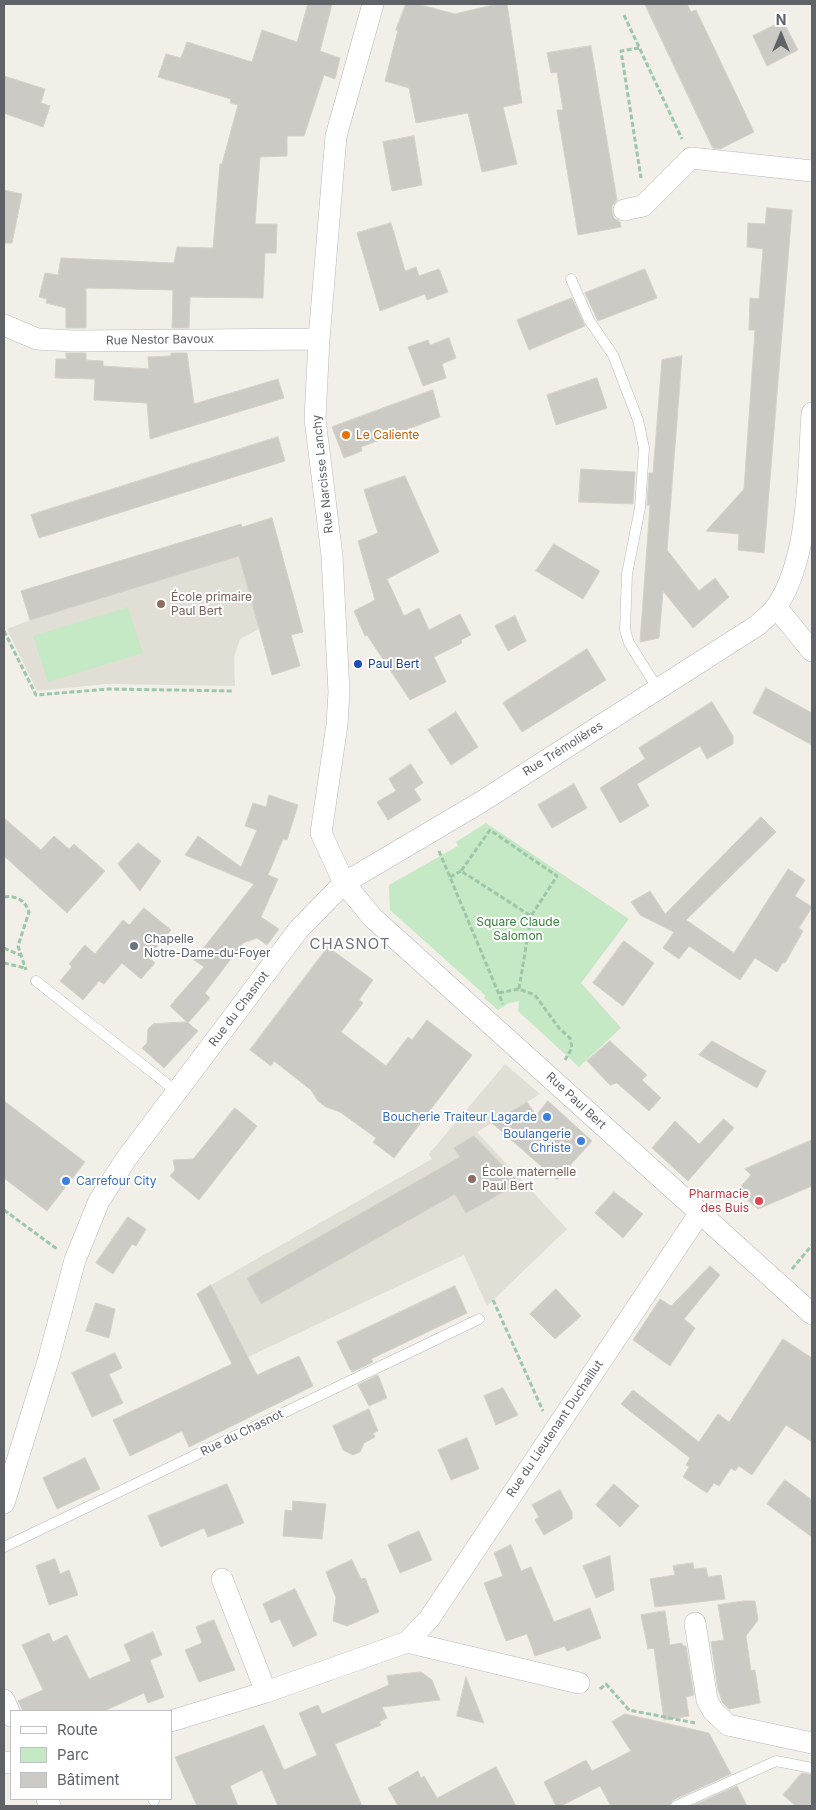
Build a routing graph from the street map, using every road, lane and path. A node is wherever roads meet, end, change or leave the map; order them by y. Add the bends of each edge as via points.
1 (373, 4) edge
2 (624, 15) dead end
3 (638, 48) junction
4 (691, 158) junction
5 (812, 171) edge
6 (645, 203) junction
7 (624, 210) dead end
8 (572, 279) dead end
9 (4, 325) edge
10 (319, 340) junction
11 (812, 413) edge
12 (776, 607) junction
13 (4, 631) edge
14 (812, 651) edge
15 (658, 689) junction
16 (234, 691) dead end
17 (438, 848) dead end
18 (461, 871) junction
19 (450, 877) junction
20 (344, 883) junction
21 (4, 897) edge
22 (531, 916) junction
23 (4, 948) edge
24 (20, 956) junction
25 (4, 963) edge
26 (25, 968) junction
27 (32, 978) joint
28 (519, 989) junction
29 (499, 993) junction
30 (506, 1010) dead end
31 (565, 1060) dead end
32 (176, 1091) junction
33 (4, 1210) edge
34 (699, 1214) junction
35 (812, 1245) edge
36 (75, 1260) junction
37 (788, 1273) dead end
38 (493, 1300) dead end
39 (812, 1314) edge
40 (479, 1319) dead end
41 (545, 1416) dead end
42 (4, 1503) edge
43 (4, 1547) edge
44 (222, 1579) dead end
45 (695, 1623) dead end
46 (407, 1642) junction
47 (579, 1683) joint
48 (266, 1692) junction
49 (4, 1701) edge
50 (10, 1714) edge
51 (172, 1722) edge
52 (728, 1725) junction
53 (812, 1743) edge
54 (812, 1768) edge
55 (676, 1806) edge

1 - 10 street, Rue Narcisse Lanchy via 336,136
2 - 3 path
3 - 4 path
3 - 6 path via 621,51
4 - 5 street
4 - 6 street
6 - 7 street
8 - 15 lane via 589,320 613,355 638,420 644,448 640,508 627,574 625,630 629,643
9 - 10 street, Rue Nestor Bavoux via 37,340
10 - 20 street, Rue Narcisse Lanchy via 315,419 332,556 339,692 321,833
11 - 12 street, Rue Trémolières via 805,509 797,554 788,584
12 - 14 street
12 - 15 street, Rue Trémolières via 758,625
13 - 16 path via 36,695 109,689
15 - 20 street, Rue Trémolières via 480,802
17 - 19 path
18 - 19 path
18 - 22 path
18 - 22 path via 490,830 557,876
19 - 29 path
20 - 32 street, Rue du Chasnot via 299,929
20 - 34 street, Rue Paul Bert via 373,918
21 - 24 path via 14,896 22,900 29,912 18,946
22 - 28 path
23 - 24 path
24 - 26 path
25 - 26 path
26 - 27 path
27 - 32 lane
28 - 29 path
28 - 31 path via 535,995 558,1028 570,1038 572,1048
29 - 30 path
32 - 36 street, Rue du Chasnot via 99,1201
33 - 36 path
34 - 39 street, Rue Paul Bert
34 - 46 street, Rue du Lieutenant Duchaillut via 430,1619
35 - 37 path
36 - 42 street, Rue du Chasnot
38 - 41 path
40 - 43 lane, Rue du Chasnot
44 - 48 street
45 - 52 street via 707,1700
46 - 47 street
46 - 48 street
47 - 52 path via 592,1695 606,1684 629,1710 699,1724
48 - 51 street
49 - 50 street
52 - 53 street
54 - 55 lane via 776,1761

